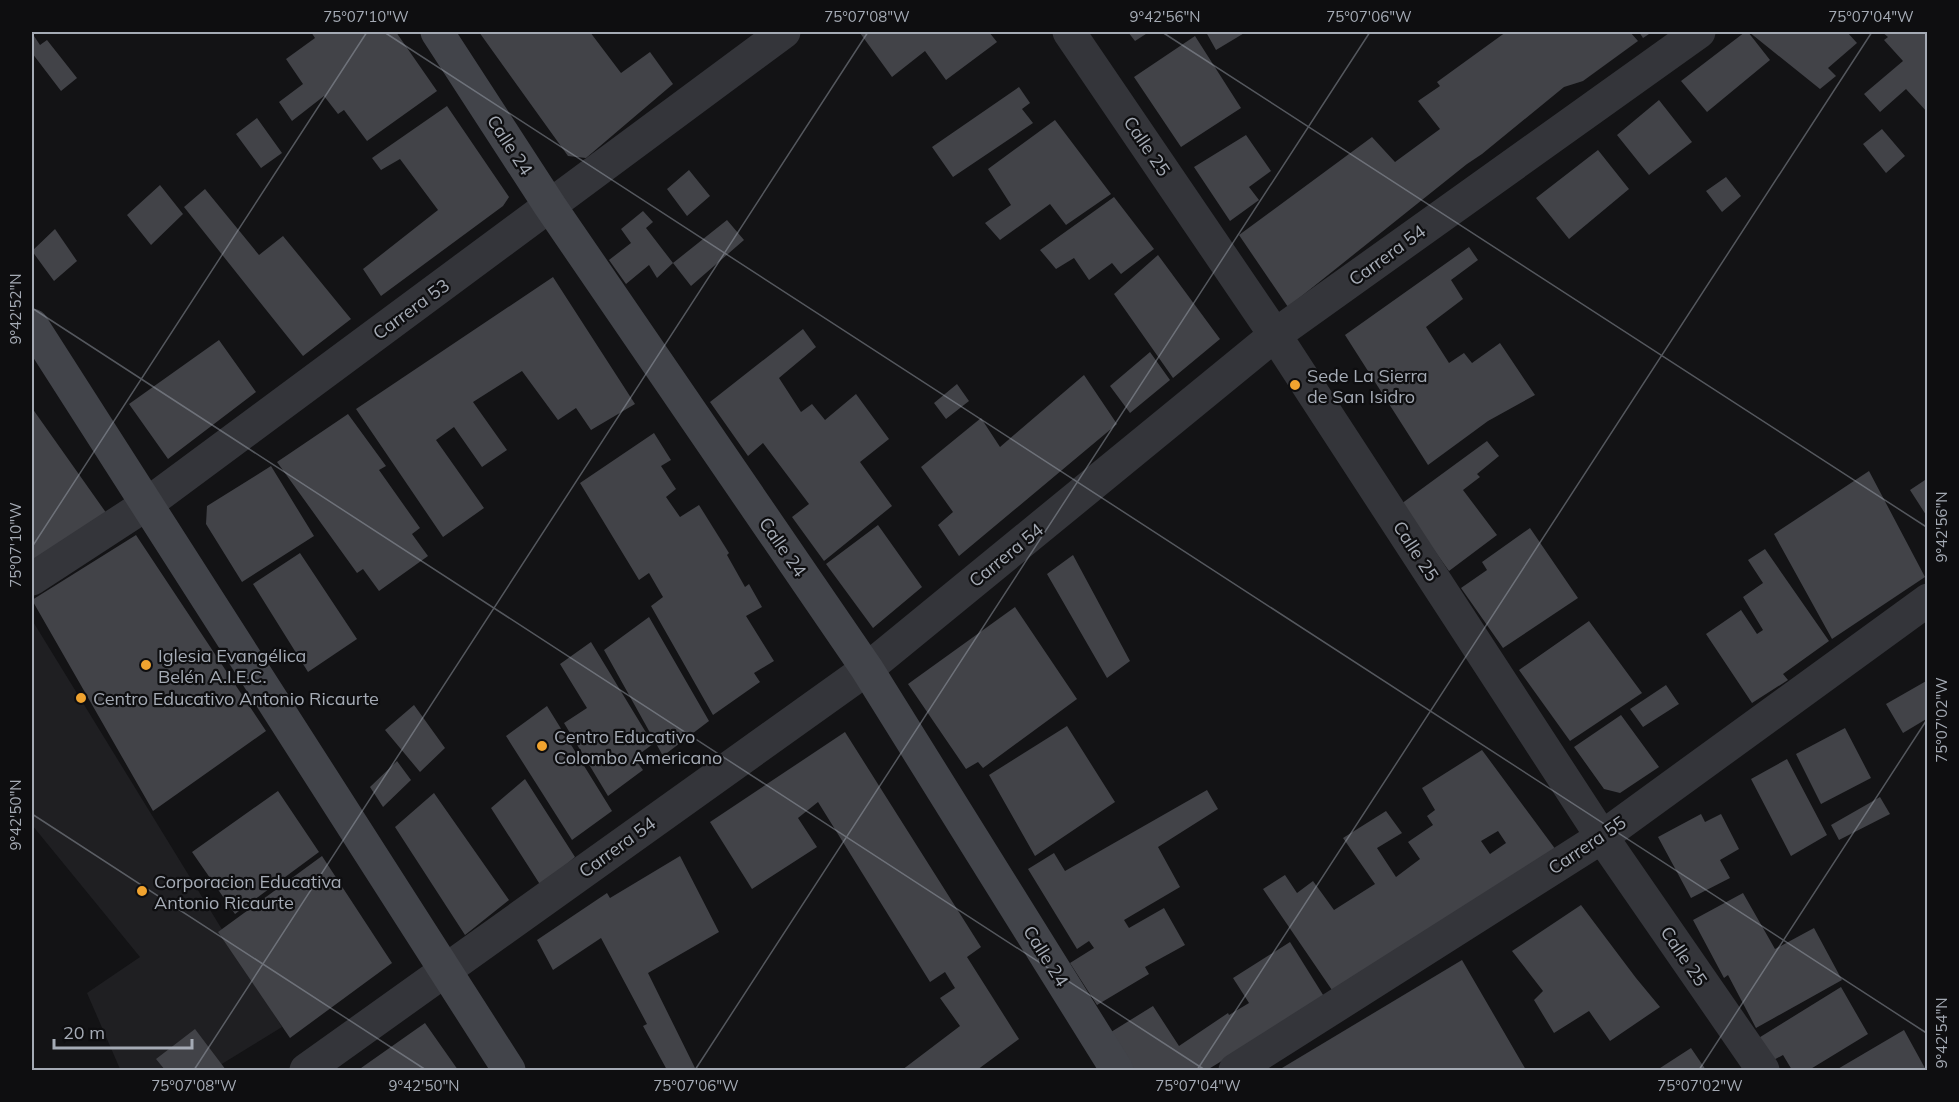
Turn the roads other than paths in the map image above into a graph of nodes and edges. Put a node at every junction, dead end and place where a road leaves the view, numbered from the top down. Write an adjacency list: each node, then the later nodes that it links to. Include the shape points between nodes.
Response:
1 (437, 32): 5 (main road, Calle 24)
2 (784, 32): 5 (street, Carrera 53)
3 (1069, 32): 7 (street, Calle 25)
4 (1699, 32): 7 (street, Carrera 54)
5 (550, 206): 8 (street, Carrera 53); 11 (main road, Calle 24)
6 (32, 325): 8 (main road)
7 (1275, 335): 11 (street, Carrera 54); 12 (street, Calle 25)
8 (147, 504): 9 (street, Carrera 53); 13 (main road)
9 (32, 579)
10 (1928, 600): 12 (street, Carrera 55)
11 (867, 669): 13 (street, Carrera 54); 16 (main road, Calle 24)
12 (1602, 837): 17 (street, Carrera 55); 18 (street, Calle 25)
13 (445, 971): 14 (street, Carrera 54); 15 (main road)
14 (306, 1071)
15 (509, 1071)
16 (1117, 1071)
17 (1235, 1071)
18 (1763, 1071)

